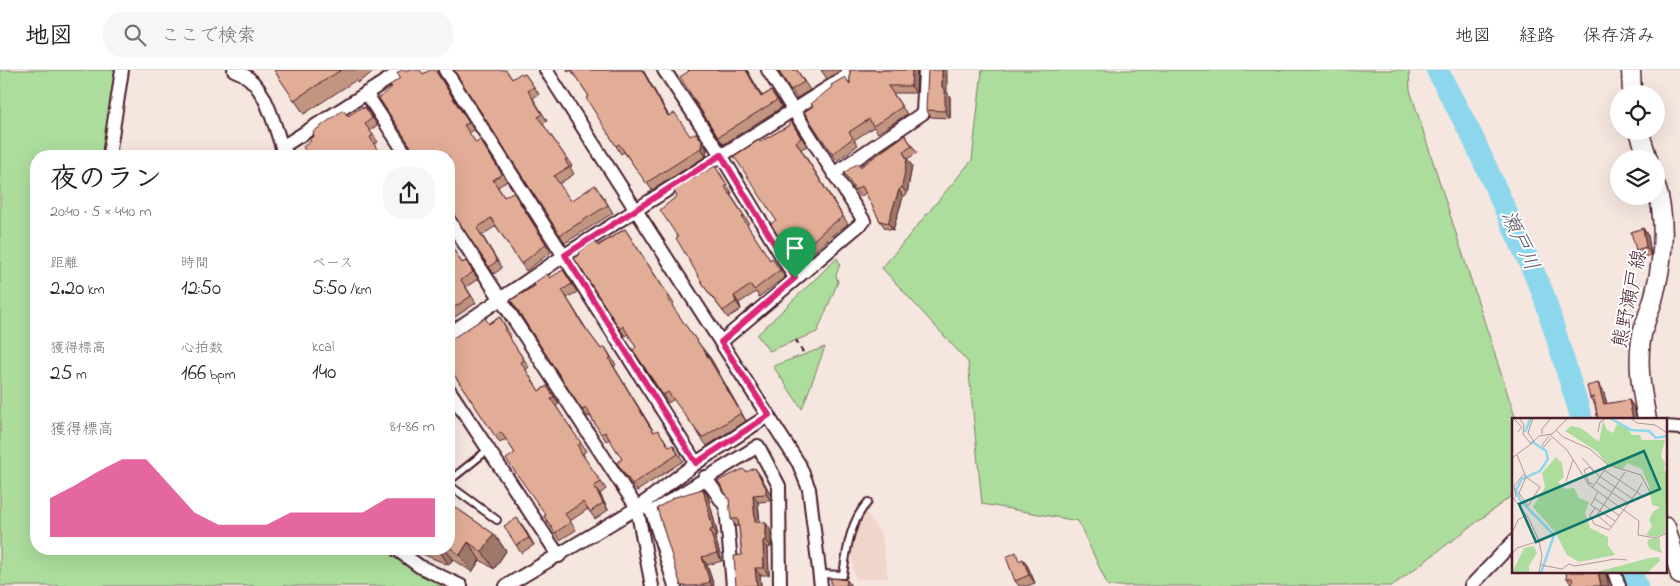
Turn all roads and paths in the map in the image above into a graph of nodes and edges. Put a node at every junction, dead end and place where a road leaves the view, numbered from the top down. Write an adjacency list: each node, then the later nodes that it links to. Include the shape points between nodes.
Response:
1 (122, 70): 14 (street)
2 (234, 70): 15 (street, via 241,72 261,90)
3 (403, 70): 12 (street)
4 (445, 70): 23 (street)
5 (546, 70): 21 (street)
6 (664, 70): 18 (street)
7 (768, 70): 13 (street)
8 (848, 70): 13 (street, via 848,75)
9 (924, 70): 19 (street, via 923,113)
10 (1631, 70): 11 (main road)
11 (1632, 85)
12 (366, 93): 16 (street); 17 (street)
13 (793, 110): 18 (street); 19 (street)
14 (110, 150)
15 (280, 150)
16 (285, 150)
17 (403, 150)
18 (721, 155): 21 (street); 24 (street)
19 (835, 173): 24 (street, via 864,221)
20 (1659, 205): 32 (main road, 熊野瀬戸線, via 1664,246 1654,297 1641,338 1638,367)
21 (638, 210): 23 (street); 28 (street)
22 (455, 229): 25 (street)
23 (565, 255): 25 (street); 34 (street)
24 (795, 278): 28 (street)
25 (501, 300): 26 (street); 39 (street)
26 (455, 330)
27 (796, 340): 29 (path)
28 (721, 342): 31 (street)
29 (804, 354)
30 (455, 399): 33 (street)
31 (769, 415): 34 (street); 47 (street, via 799,464 809,489)
32 (1647, 418)
33 (489, 449): 35 (lane); 44 (street)
34 (696, 463): 39 (street)
35 (455, 478)
36 (705, 478): 39 (street); 52 (street, via 726,507); 53 (street, via 758,446 779,486)
37 (455, 488): 40 (lane)
38 (868, 502): 47 (lane, via 857,513 843,575)
39 (643, 508): 44 (street); 50 (street); 51 (street)
40 (497, 520)
41 (1668, 534): 46 (main road)
42 (1512, 543): 54 (street)
43 (404, 555): 48 (street, via 419,566)
44 (559, 556): 49 (street)
45 (1615, 574): 55 (street)
46 (1680, 575)
47 (821, 580)
48 (461, 586)
49 (506, 586)
50 (652, 586)
51 (674, 586)
52 (733, 586)
53 (780, 586)
54 (1471, 586)
55 (1619, 586)

